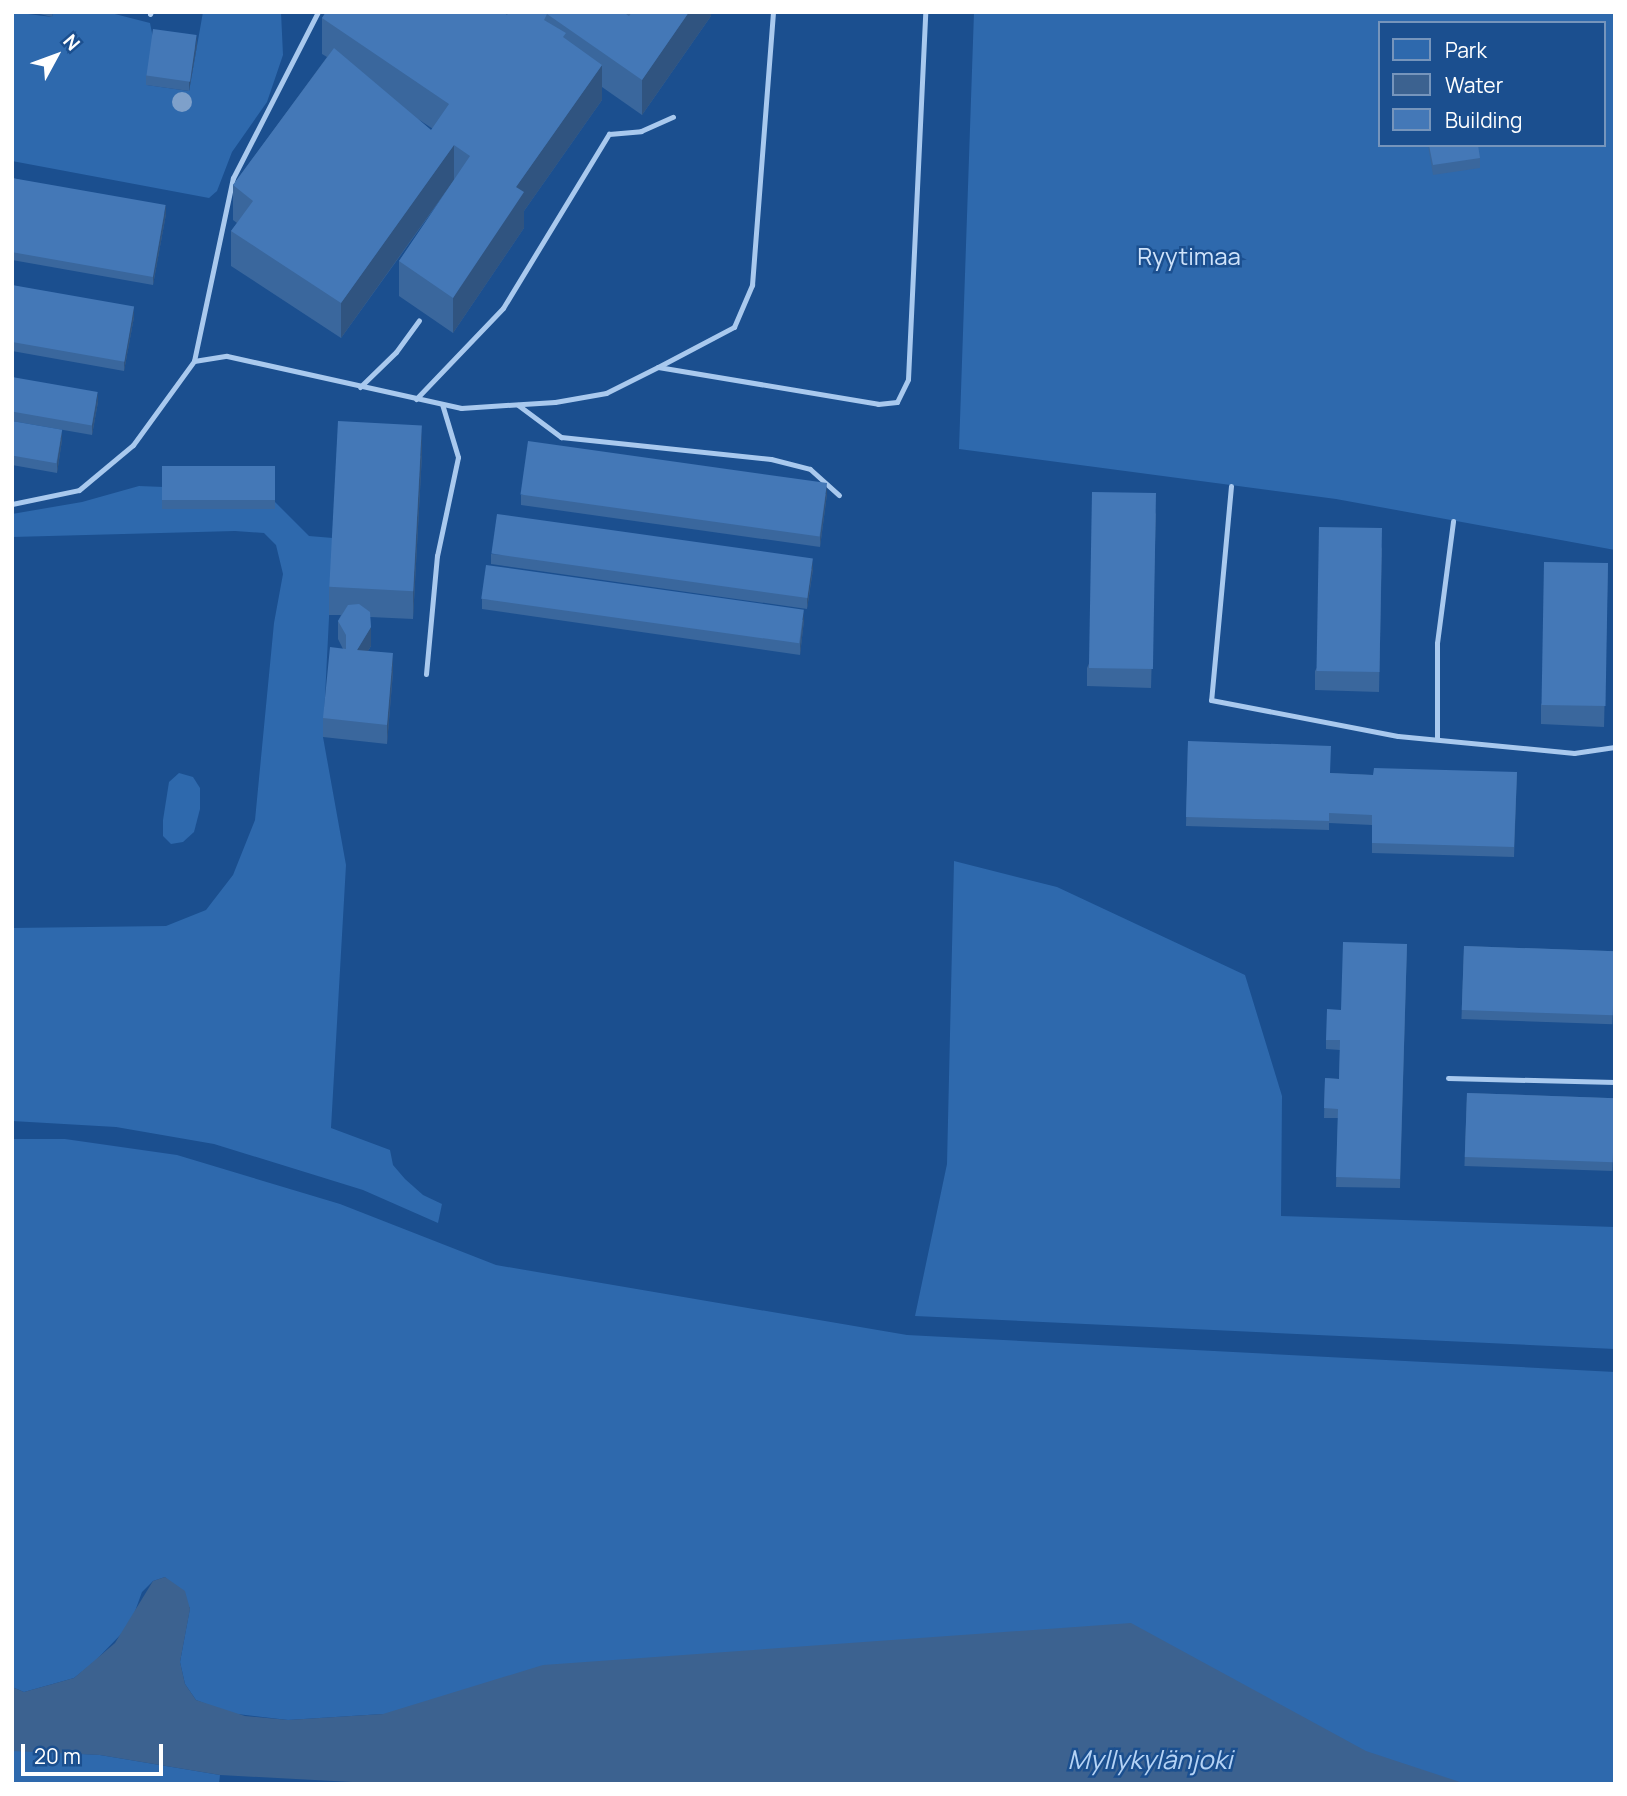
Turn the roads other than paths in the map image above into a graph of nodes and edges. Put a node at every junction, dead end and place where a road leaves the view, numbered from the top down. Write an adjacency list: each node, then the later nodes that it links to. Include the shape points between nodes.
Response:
1 (318, 12): 6 (lane, via 233,178)
2 (773, 12): 7 (lane, via 752,285 734,327)
3 (925, 12): 7 (lane, via 908,379 897,402 878,404)
4 (673, 117): 9 (lane, via 641,131 609,134 503,308)
5 (419, 320): 8 (lane, via 396,352)
6 (194, 361): 8 (lane, via 227,356); 14 (lane, via 134,445 79,490)
7 (657, 367): 11 (lane, via 606,393)
8 (360, 387): 9 (lane)
9 (416, 399): 10 (lane)
10 (442, 404): 11 (lane, via 461,408); 16 (lane, via 458,457 437,556)
11 (518, 405): 13 (lane, via 561,437 771,459 810,469)
12 (1231, 486): 17 (lane, via 1211,700)
13 (839, 495)
14 (12, 504)
15 (1453, 521): 17 (lane, via 1437,643)
16 (426, 674)
17 (1437, 739): 18 (lane, via 1574,753)
18 (1615, 747)
19 (1448, 1078): 20 (lane)
20 (1615, 1082)

